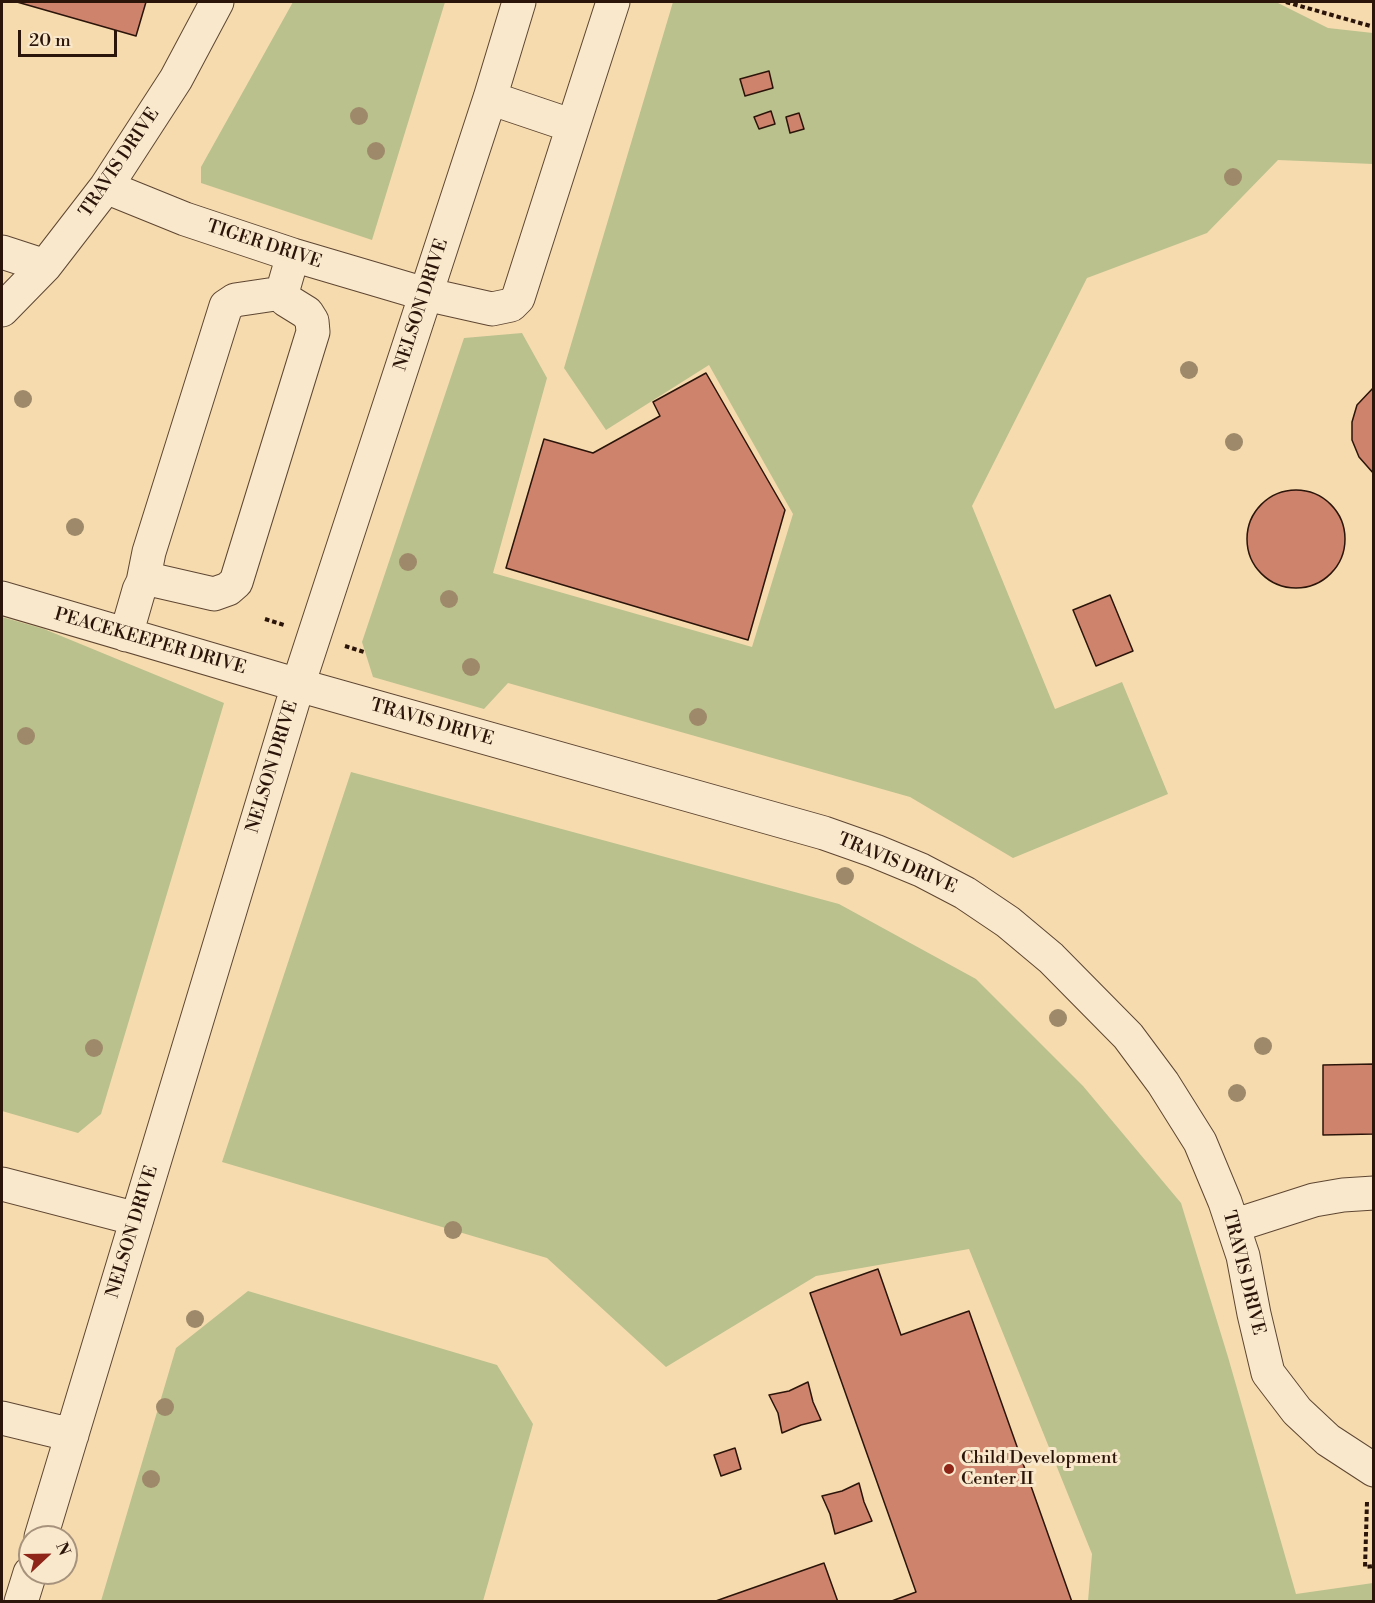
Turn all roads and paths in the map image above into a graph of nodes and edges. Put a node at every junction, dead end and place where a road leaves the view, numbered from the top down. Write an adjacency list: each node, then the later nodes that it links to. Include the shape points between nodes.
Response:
1 (217, 2): 8 (street, TRAVIS DRIVE, via 176,79)
2 (519, 2): 6 (street, NELSON DRIVE)
3 (613, 2): 7 (street, TIGER DRIVE)
4 (1286, 2): 5 (path)
5 (1374, 27)
6 (490, 98): 7 (street); 13 (street, NELSON DRIVE)
7 (573, 126): 13 (street, TIGER DRIVE, via 518,298 511,305 492,309)
8 (106, 187): 10 (street, TIGER DRIVE); 11 (street, TRAVIS DRIVE)
9 (2, 252): 11 (street)
10 (292, 255): 12 (street); 13 (street, TIGER DRIVE)
11 (45, 266): 14 (street, TRAVIS DRIVE)
12 (282, 293): 15 (street, via 235,300 226,306); 15 (street, via 307,313 313,332 236,582 214,594 153,580)
13 (425, 294): 18 (street, NELSON DRIVE)
14 (2, 310)
15 (143, 582): 17 (street)
16 (2, 598): 17 (street, PEACEKEEPER DRIVE)
17 (126, 635): 18 (street, PEACEKEEPER DRIVE)
18 (298, 686): 21 (street, NELSON DRIVE); 22 (street, TRAVIS DRIVE, via 824,833 875,850 965,893 1051,958 1128,1036 1200,1142)
19 (2, 1184): 21 (street)
20 (1374, 1193): 22 (street, via 1314,1200)
21 (137, 1219): 24 (street, NELSON DRIVE)
22 (1233, 1226): 25 (street, TRAVIS DRIVE, via 1268,1373 1297,1411 1328,1440)
23 (2, 1418): 24 (street)
24 (72, 1434): 26 (street, NELSON DRIVE)
25 (1371, 1468): 27 (path, via 1365,1567)
26 (45, 1525)
27 (1374, 1566)
28 (26, 1585): 29 (street)
29 (21, 1602)

